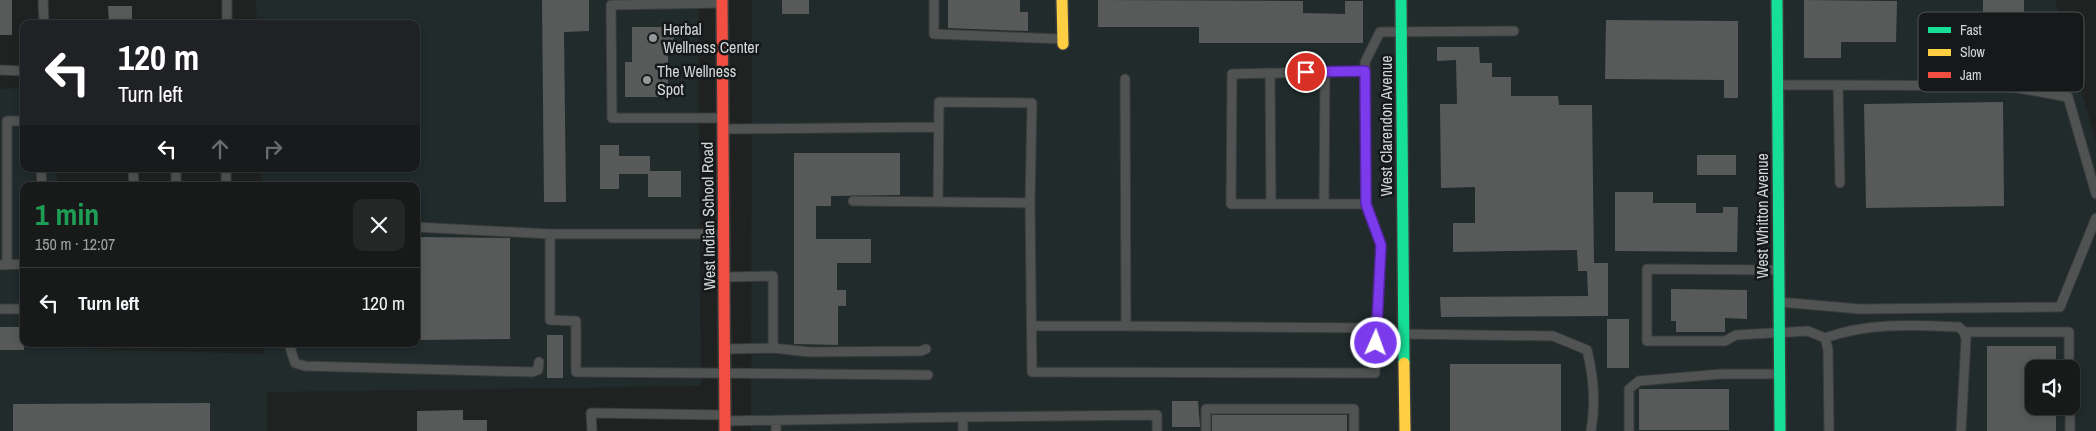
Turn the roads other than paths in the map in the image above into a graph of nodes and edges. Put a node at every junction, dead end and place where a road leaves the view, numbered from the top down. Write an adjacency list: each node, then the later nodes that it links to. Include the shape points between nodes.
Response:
1 (43, 0): 8 (lane)
2 (228, 0): 9 (lane)
3 (934, 0): 12 (lane, via 934,34)
4 (1062, 0): 12 (street)
5 (1402, 0): 11 (street, West Clarendon Avenue)
6 (1777, 0): 19 (street, West Whitton Avenue)
7 (722, 2): 24 (street, West Indian School Road); 24 (lane, via 611,5 611,18 612,118)
8 (44, 20)
9 (227, 20)
10 (1514, 31): 11 (lane)
11 (1402, 32): 15 (lane, via 1380,32 1365,62); 50 (street, West Clarendon Avenue)
12 (1063, 42)
13 (0, 70): 14 (lane)
14 (20, 71)
15 (1365, 71): 16 (lane); 33 (lane)
16 (1325, 72): 17 (lane); 32 (lane)
17 (1270, 73): 31 (lane); 31 (lane, via 1232,74 1231,204)
18 (1125, 79): 46 (lane)
19 (1777, 85): 20 (lane); 40 (street, West Whitton Avenue)
20 (1838, 85): 21 (lane); 26 (lane)
21 (1918, 85)
22 (2040, 92): 27 (lane, via 2068,97)
23 (20, 121): 38 (lane, via 8,122)
24 (723, 124): 25 (lane); 37 (street, West Indian School Road)
25 (939, 127): 29 (lane); 30 (lane, via 939,102 1032,103)
26 (1840, 183)
27 (2096, 194)
28 (853, 202): 29 (lane)
29 (938, 202): 30 (lane)
30 (1030, 203): 45 (lane)
31 (1271, 204): 32 (lane)
32 (1324, 204): 33 (lane)
33 (1366, 204): 47 (lane, via 1381,245)
34 (2096, 218): 42 (lane, via 2060,307 1860,309)
35 (420, 227): 36 (lane)
36 (550, 234): 37 (lane); 58 (lane, via 550,320 576,321 576,372)
37 (724, 234): 41 (street, West Indian School Road)
38 (4, 264): 39 (lane)
39 (20, 264)
40 (1778, 270): 42 (street, West Whitton Avenue); 49 (lane, via 1647,269 1647,341 1725,341 1736,336)
41 (725, 277): 53 (lane, via 773,276); 54 (street, West Indian School Road)
42 (1779, 302): 49 (street, West Whitton Avenue)
43 (0, 309): 44 (lane)
44 (20, 309)
45 (1032, 326): 46 (lane); 47 (lane, via 1032,372 1376,374)
46 (1126, 326): 47 (lane)
47 (1376, 328)
48 (1964, 332): 51 (lane, via 1959,327 1896,325 1843,332); 56 (lane, via 2069,332); 76 (lane)
49 (1779, 333): 51 (lane, via 1808,331); 59 (street, West Whitton Avenue)
50 (1404, 334): 71 (street, West Clarendon Avenue); 72 (lane, via 1554,336 1587,350 1594,378)
51 (1825, 338): 75 (lane, via 1828,349)
52 (290, 347): 57 (lane, via 295,363 305,366 532,372 538,370)
53 (773, 348): 54 (lane); 55 (lane, via 810,352)
54 (725, 349): 58 (street, West Indian School Road)
55 (926, 349)
56 (2069, 360)
57 (539, 362)
58 (725, 374): 60 (lane); 64 (street, West Indian School Road)
59 (1779, 374): 73 (lane, via 1721,374 1638,381 1629,389); 74 (street, West Whitton Avenue)
60 (928, 375)
61 (2070, 415): 77 (lane)
62 (963, 417): 63 (lane); 67 (lane); 68 (lane, via 1157,415)
63 (776, 420): 64 (lane); 66 (lane)
64 (725, 422): 65 (lane, via 591,413)
65 (592, 431)
66 (776, 431)
67 (963, 431)
68 (1157, 431)
69 (1206, 431): 70 (lane, via 1206,409 1354,409)
70 (1354, 431)
71 (1405, 431)
72 (1591, 431)
73 (1629, 431)
74 (1780, 431)
75 (1829, 431)
76 (1961, 431)
77 (2070, 431)

